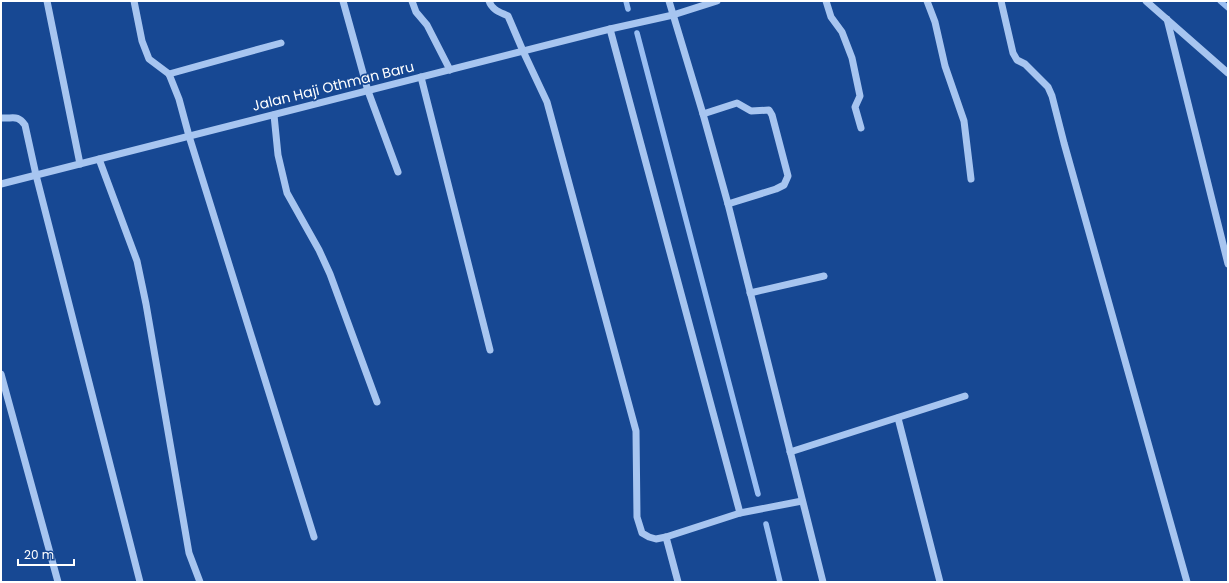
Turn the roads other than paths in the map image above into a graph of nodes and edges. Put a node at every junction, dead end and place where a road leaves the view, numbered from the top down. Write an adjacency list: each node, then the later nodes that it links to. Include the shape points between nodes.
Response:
1 (47, 1): 28 (street)
2 (134, 1): 19 (street, via 142,41 149,59)
3 (343, 1): 21 (street)
4 (412, 1): 17 (street)
5 (489, 1): 16 (street, via 494,9 508,16)
6 (669, 1): 12 (street)
7 (717, 1): 12 (street, Jalan Haji Othman Baru)
8 (826, 1): 25 (street, via 852,58 860,96 855,107)
9 (927, 1): 31 (street, via 964,121)
10 (1001, 1): 53 (street, via 1013,53 1017,60 1025,64 1048,87 1052,96)
11 (1146, 1): 13 (street)
12 (673, 15): 14 (street, Jalan Haji Othman Baru); 22 (street)
13 (1167, 19): 18 (street); 34 (street)
14 (610, 29): 16 (street, Jalan Haji Othman Baru); 44 (street)
15 (281, 43): 19 (street)
16 (523, 52): 17 (street, Jalan Haji Othman Baru); 46 (street, via 547,102 636,431 637,517 642,533 656,539)
17 (450, 70): 20 (street, Jalan Haji Othman Baru)
18 (1228, 73)
19 (169, 74): 26 (street)
20 (421, 77): 21 (street, Jalan Haji Othman Baru); 37 (street)
21 (368, 91): 23 (street, Jalan Haji Othman Baru); 29 (street)
22 (703, 114): 33 (street); 33 (street, via 736,103 751,111 769,110 772,115 788,176 784,185)
23 (274, 115): 26 (street, Jalan Haji Othman Baru); 40 (street, via 278,156 287,193 320,250)
24 (1, 118): 30 (street, via 14,117 25,125)
25 (862, 128)
26 (189, 136): 27 (street, Jalan Haji Othman Baru); 45 (street)
27 (99, 159): 28 (street, Jalan Haji Othman Baru); 49 (street, via 137,261 189,553)
28 (80, 164): 30 (street, Jalan Haji Othman Baru)
29 (398, 172)
30 (36, 175): 32 (street, Jalan Haji Othman Baru); 48 (street)
31 (970, 179)
32 (1, 184)
33 (728, 204): 36 (street)
34 (1228, 264)
35 (824, 276): 36 (street)
36 (750, 293): 42 (street)
37 (490, 350)
38 (1, 374): 47 (street)
39 (965, 396): 41 (street)
40 (377, 402)
41 (898, 418): 42 (street); 52 (street)
42 (790, 452): 43 (street)
43 (802, 501): 44 (street); 51 (street)
44 (740, 513): 46 (street)
45 (314, 537)
46 (666, 537): 50 (street)
47 (58, 582)
48 (140, 582)
49 (200, 582)
50 (678, 582)
51 (823, 582)
52 (940, 582)
53 (1187, 582)

